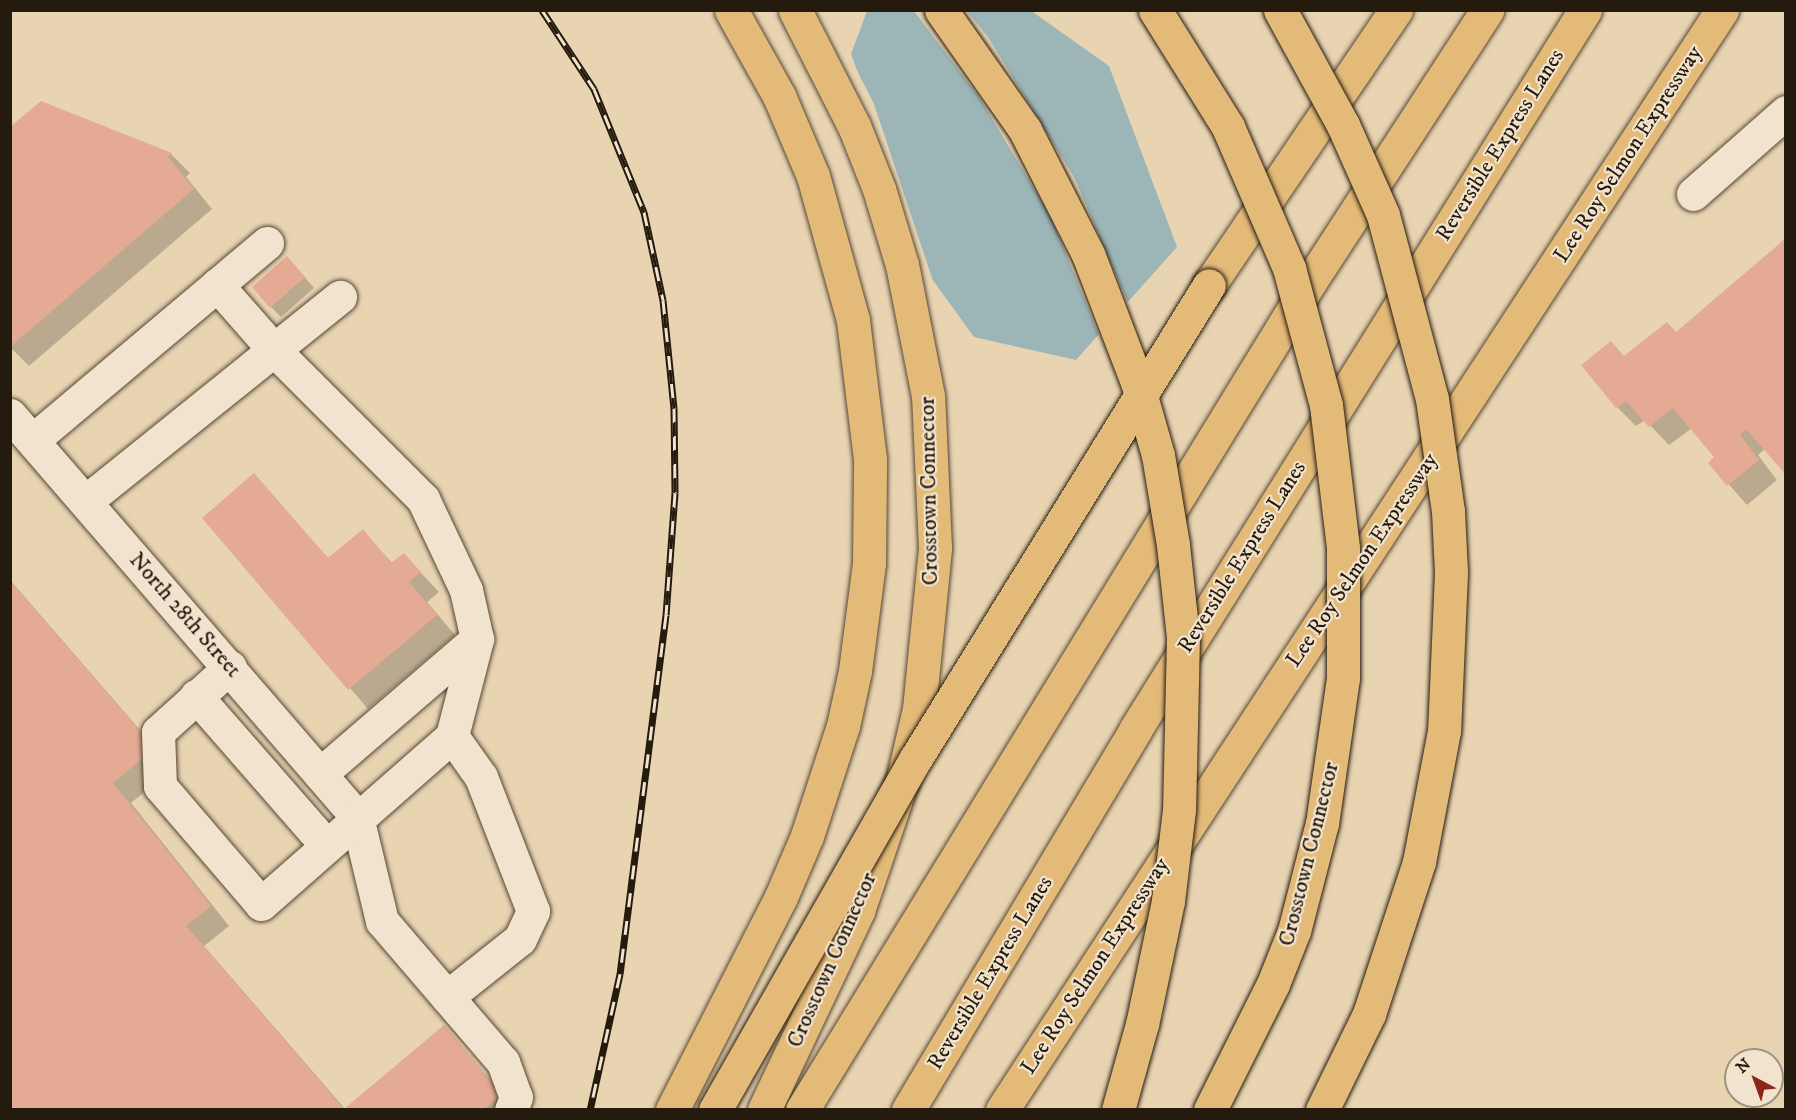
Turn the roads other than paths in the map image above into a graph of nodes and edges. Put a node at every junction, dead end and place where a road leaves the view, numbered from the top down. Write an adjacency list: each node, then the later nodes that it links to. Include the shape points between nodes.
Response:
1 (731, 10): 30 (highway, via 779,96 813,176 853,320 870,459 869,562 855,671 843,726 807,836 781,897)
2 (795, 10): 32 (highway, Crosstown Connector, via 854,126 879,189 902,265 928,396 935,548 919,709 902,782 858,911)
3 (941, 10): 36 (highway, bridge, via 1025,130 1088,254 1137,382 1158,455 1173,545 1183,636 1179,810 1168,901 1142,1024)
4 (1155, 10): 37 (highway, Crosstown Connector, bridge, via 1228,127 1289,268 1326,405 1343,548 1343,678 1322,823 1294,931 1247,1041)
5 (1280, 10): 38 (highway, bridge, via 1343,125 1383,215 1432,399 1448,511 1450,573 1444,731 1419,862 1369,1014)
6 (1396, 10): 31 (highway, bridge, via 1209,285 916,758)
7 (1487, 10): 33 (highway, via 1310,282)
8 (1585, 10): 34 (highway, Reversible Express Lanes, bridge, via 1135,730)
9 (1698, 10): 12 (highway)
10 (1722, 10): 12 (highway, Lee Roy Selmon Expressway)
11 (1785, 112): 13 (street)
12 (1632, 147): 35 (highway, Lee Roy Selmon Expressway, bridge)
13 (1693, 194)
14 (267, 243): 15 (street)
15 (217, 285): 17 (street); 19 (street)
16 (340, 297): 17 (street)
17 (274, 350): 20 (street); 21 (street, via 423,499 466,590)
18 (10, 416): 19 (street, North 28th Street)
19 (33, 440): 20 (street, North 28th Street)
20 (86, 501): 22 (street, North 28th Street)
21 (477, 639): 24 (street); 25 (street)
22 (230, 667): 23 (street); 25 (street, North 28th Street)
23 (196, 696): 27 (street); 27 (street, via 158,732 160,786 261,904)
24 (452, 736): 26 (street); 28 (street, via 481,777 533,911 519,939)
25 (320, 774): 26 (street, North 28th Street)
26 (357, 817): 27 (street); 28 (street, via 382,921)
27 (326, 845)
28 (447, 997): 29 (street, via 503,1062 516,1097)
29 (511, 1110)
30 (672, 1110)
31 (715, 1110)
32 (764, 1110)
33 (802, 1110)
34 (908, 1110)
35 (1002, 1110)
36 (1118, 1110)
37 (1210, 1110)
38 (1322, 1110)

